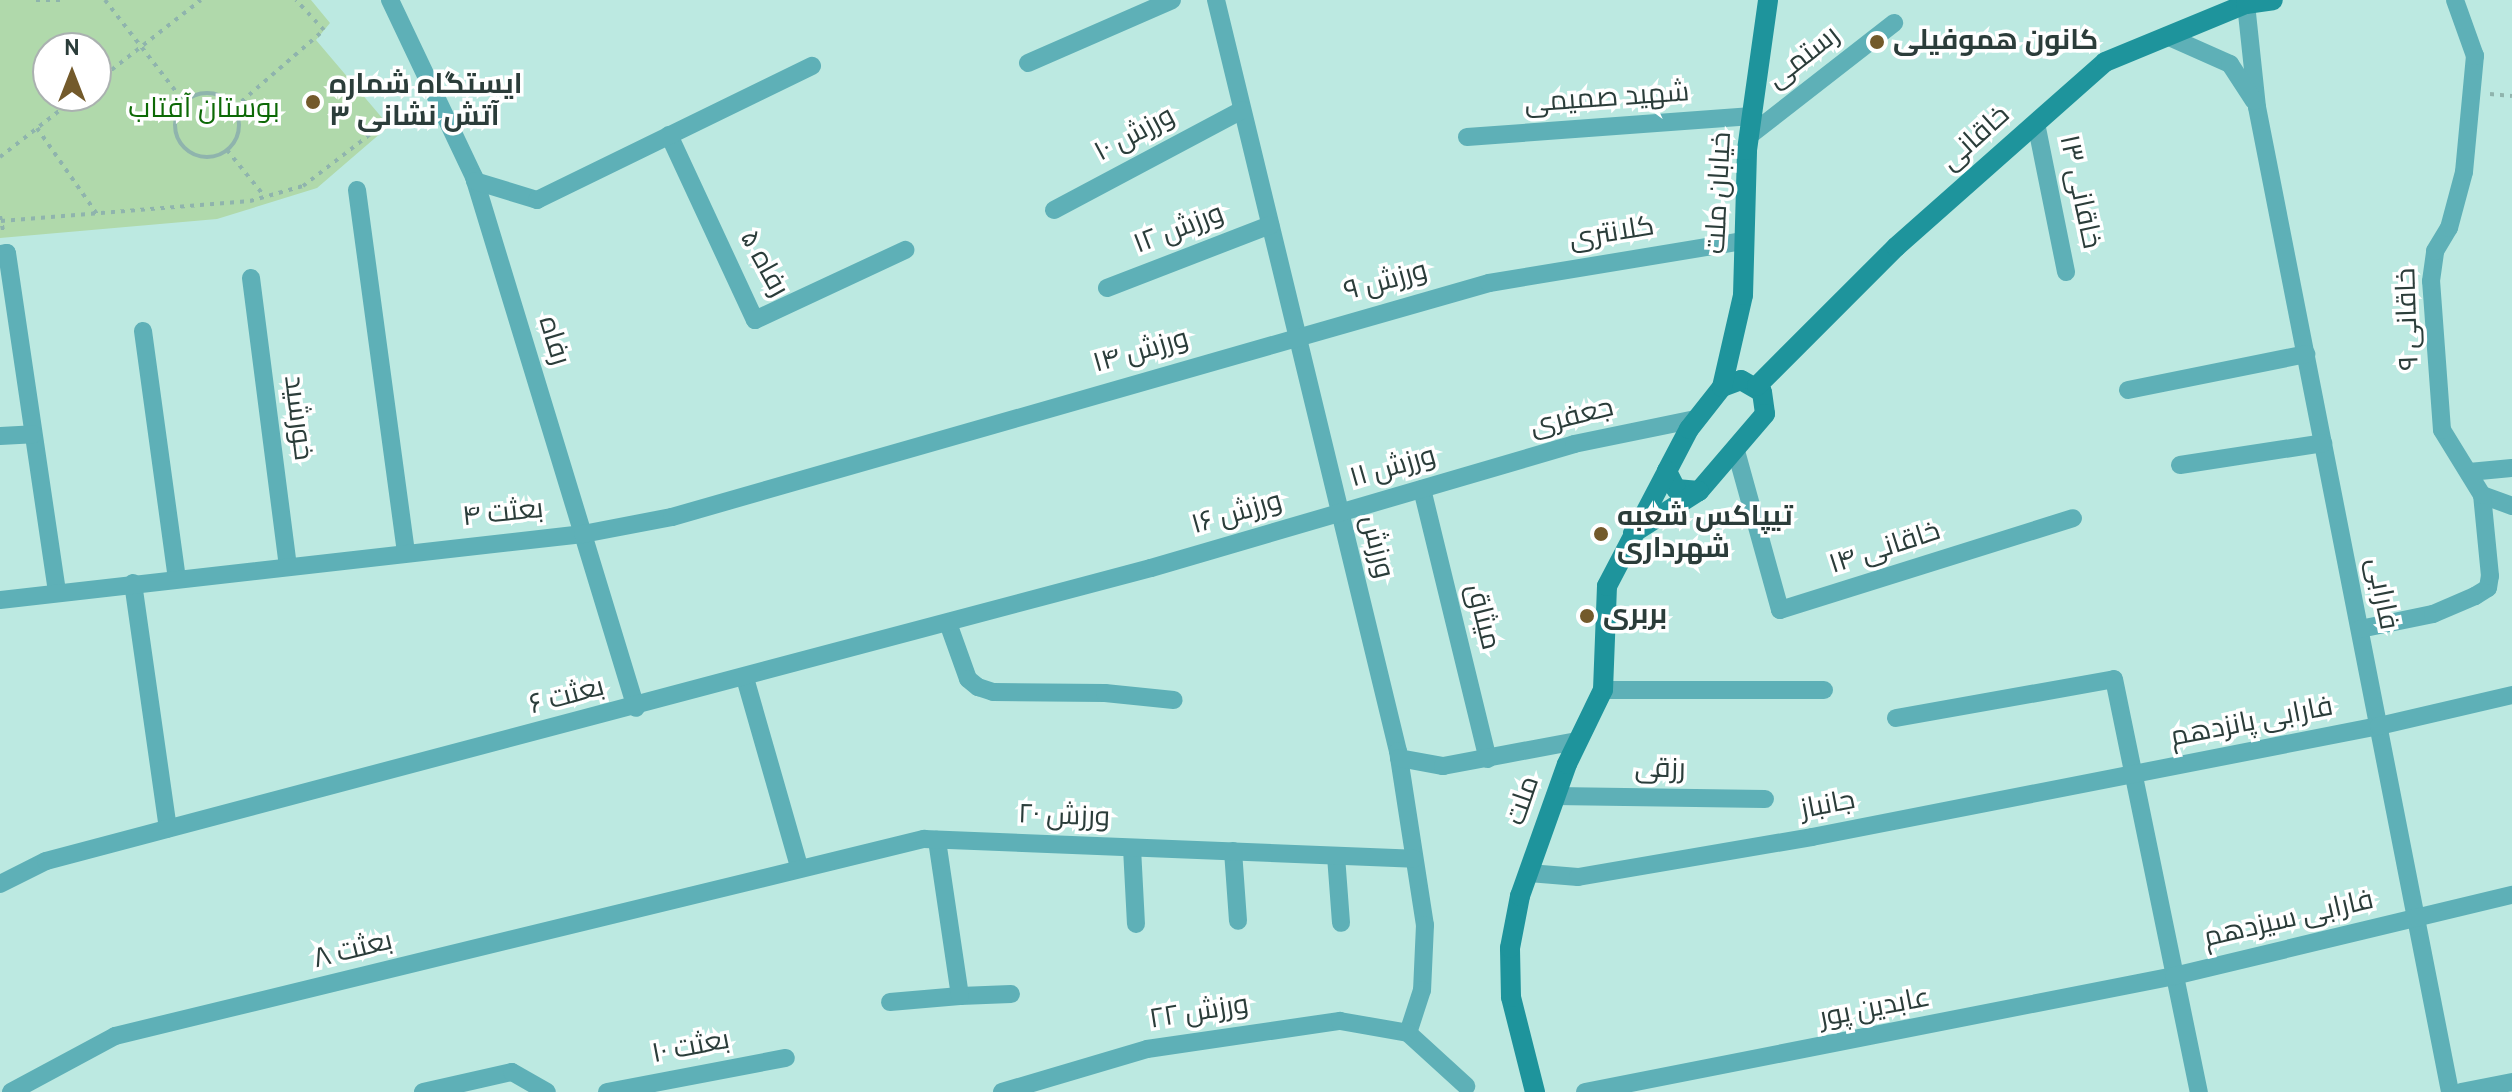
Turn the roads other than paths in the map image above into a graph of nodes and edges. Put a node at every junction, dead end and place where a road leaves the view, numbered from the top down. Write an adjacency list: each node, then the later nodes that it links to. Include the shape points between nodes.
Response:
1 (411, 0): 7 (street)
2 (1172, 0): 12 (street)
3 (1216, 0): 15 (street, ورزش)
4 (1768, 0): 17 (main road, خیابان ملت)
5 (2273, 0): 8 (main road, خاقانی)
6 (2455, 0): 46 (street, خاقانی ٩, via 2475,56 2464,172 2449,228 2435,251 2431,281 2442,430)
7 (391, 4): 20 (street, رفاه)
8 (2246, 4): 9 (main road, خاقانی); 14 (street, فارابی)
9 (2217, 8): 11 (main road, خاقانی)
10 (1894, 23): 17 (street, رستمی)
11 (2167, 36): 14 (street, فارابی, via 2230,64); 16 (main road, خاقانی, via 2105,62)
12 (1028, 63)
13 (812, 66): 18 (street)
14 (2257, 107): 33 (street, فارابی)
15 (1242, 110): 22 (street, ورزش ۱۰); 23 (street, ورزش)
16 (2036, 123): 27 (street, خاقانی ۱۳); 34 (main road, خاقانی, via 1896,247)
17 (1751, 126): 19 (street, شهید صمیمی); 24 (main road, خیابان ملت)
18 (669, 135): 20 (street, via 537,200); 25 (street, رفاه ۵, via 755,320)
19 (1467, 137)
20 (475, 181): 54 (street, رفاه)
21 (357, 190): 56 (street)
22 (1054, 210)
23 (1270, 225): 30 (street, ورزش ۱۲); 32 (street, ورزش)
24 (1744, 241): 29 (street, کلانتری); 35 (main road, خیابان ملت, via 1743,295)
25 (905, 250)
26 (3, 254): 39 (street)
27 (2066, 272)
28 (251, 278): 57 (street, خورشید)
29 (1489, 283): 32 (street, ورزش ۹)
30 (1107, 288)
31 (143, 331): 59 (street)
32 (1297, 335): 38 (street, ورزش ۱۴); 52 (street, ورزش)
33 (2306, 354): 36 (street); 41 (street, فارابی)
34 (1757, 386): 35 (main road, via 1741,380); 42 (main road, via 1765,414)
35 (1722, 387): 37 (main road, ملت)
36 (2128, 390)
37 (1696, 419): 45 (main road, ملت); 47 (street, جعفری, via 1574,444)
38 (999, 422): 54 (street, بعثت ۴, via 672,517)
39 (33, 434): 40 (street); 61 (street)
40 (0, 436)
41 (2323, 443): 43 (street); 64 (street, فارابی)
42 (1736, 451): 49 (main road); 53 (street, خاقانی ۱۴, via 1780,610)
43 (2180, 465)
44 (2512, 468): 46 (street)
45 (1667, 471): 49 (main road, via 1676,489); 55 (main road, ملت)
46 (2469, 472): 50 (street, خاقانی ٩)
47 (1462, 477): 48 (street, ورزش ۱۱)
48 (1422, 489): 52 (street, ورزش ۱۱); 75 (street, میثاق)
49 (1699, 491): 55 (main road)
50 (2482, 495): 51 (street); 64 (street, خاقانی ٩, via 2488,588 2433,614)
51 (2512, 506)
52 (1339, 513): 58 (street, ورزش ۱۶); 74 (street, ورزش)
53 (2073, 518)
54 (583, 534): 56 (street, بعثت ۴); 70 (street, رفاه)
55 (1630, 536): 66 (main road, ملت, via 1607,586)
56 (406, 553): 57 (street, بعثت ۴)
57 (288, 566): 59 (street, بعثت ۴)
58 (1151, 568): 63 (street, بعثت ۶)
59 (177, 578): 60 (street, بعثت ۴)
60 (133, 583): 61 (street, بعثت ۴); 79 (street)
61 (57, 591): 62 (street, بعثت ۴)
62 (0, 600)
63 (948, 623): 65 (street, بعثت ۶); 69 (street, via 968,679 978,687)
64 (2360, 629): 72 (street, فارابی)
65 (745, 678): 70 (street, بعثت ۶); 85 (street)
66 (1603, 690): 67 (street); 73 (main road, ملت)
67 (1824, 690)
68 (2512, 695): 72 (street, فارابی پانزدهم)
69 (1174, 700)
70 (636, 708): 79 (street, بعثت ۶)
71 (1896, 718): 76 (street, via 2114,679)
72 (2379, 726): 76 (street, فارابی پانزدهم); 90 (street, فارابی)
73 (1577, 741): 75 (street); 77 (main road, ملت)
74 (1399, 758): 75 (street, via 1443,766); 84 (street, ورزش)
75 (1488, 759)
76 (2136, 774): 86 (street, جانباز, via 1578,877); 94 (street)
77 (1555, 796): 78 (street, رزقی); 86 (main road, ملت)
78 (1765, 799)
79 (168, 829): 87 (street, بعثت ۶, via 46,861)
80 (937, 840): 81 (street, ورزش ۲۰); 85 (street, ورزش ۲۰); 96 (street)
81 (1132, 848): 82 (street, ورزش ۲۰); 93 (street)
82 (1233, 851): 83 (street, ورزش ۲۰); 91 (street)
83 (1336, 856): 84 (street, ورزش ۲۰); 92 (street)
84 (1414, 859): 98 (street, ورزش, via 1425,925 1422,990)
85 (799, 866): 88 (street, ورزش ۲۰)
86 (1529, 873): 108 (main road, ملت, via 1510,948 1511,997)
87 (0, 884)
88 (717, 886): 103 (street, بعثت ٨, via 115,1036)
89 (2512, 895): 90 (street, فارابی سیزدهم)
90 (2417, 919): 94 (street, فارابی سیزدهم); 111 (street, فارابی)
91 (1238, 921)
92 (1341, 923)
93 (1136, 924)
94 (2174, 976): 109 (street, عابدین پور); 110 (street)
95 (1011, 994): 96 (street)
96 (960, 996): 97 (street)
97 (890, 1002)
98 (1408, 1033): 101 (street); 107 (street, ورزش ۲۲, via 1340,1021 1177,1044)
99 (786, 1058): 106 (street, بعثت ۱۰)
100 (2512, 1082): 112 (street)
101 (1466, 1086)
102 (444, 1090): 104 (street); 105 (street, via 512,1072)
103 (11, 1092)
104 (423, 1092)
105 (547, 1092)
106 (607, 1092)
107 (1002, 1092)
108 (1535, 1092)
109 (1585, 1092)
110 (2199, 1092)
111 (2450, 1092)
112 (2461, 1092)

